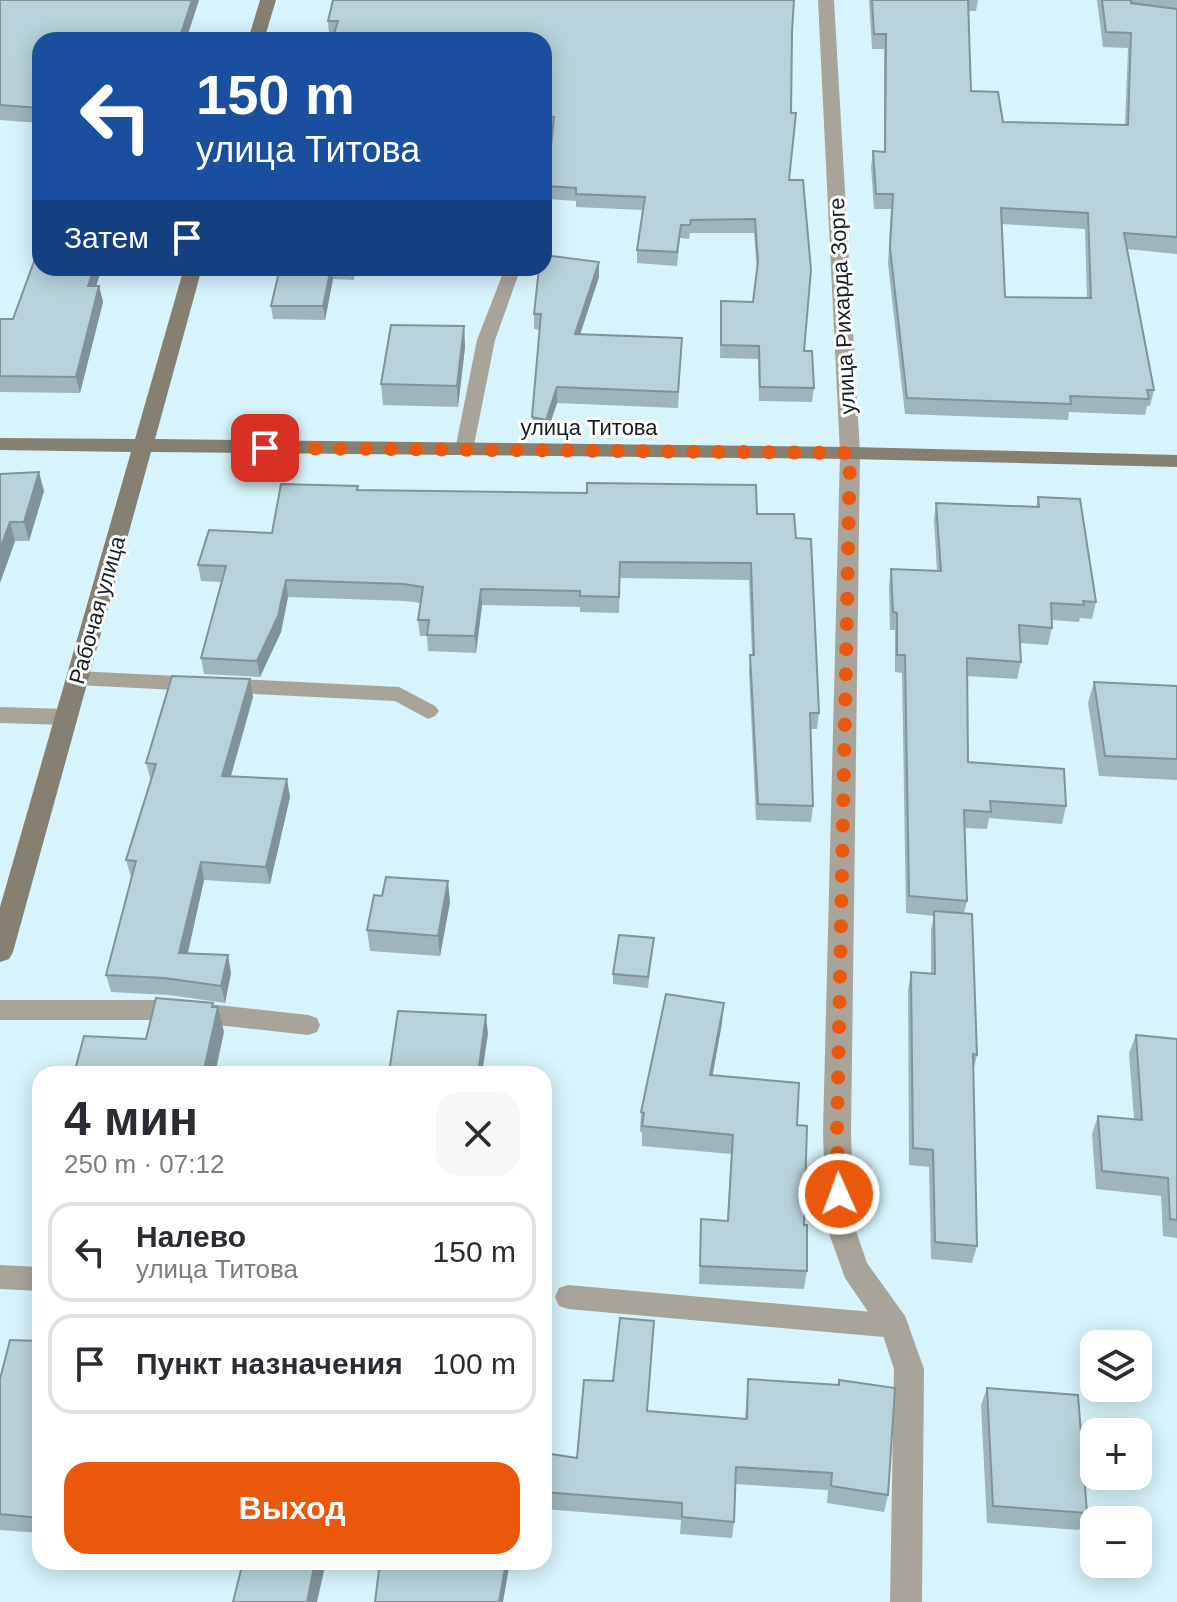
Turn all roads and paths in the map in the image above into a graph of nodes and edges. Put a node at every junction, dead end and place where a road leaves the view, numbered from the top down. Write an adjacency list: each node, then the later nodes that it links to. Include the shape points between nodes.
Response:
1 (268, 0): 3 (main road)
2 (826, 0): 9 (street, улица Рихарда Зорге)
3 (258, 32)
4 (191, 276): 7 (main road, Рабочая улица)
5 (510, 276): 8 (lane, via 486,340)
6 (0, 444): 7 (main road, улица Титова)
7 (141, 447): 8 (main road, улица Титова); 11 (main road, Рабочая улица)
8 (464, 450): 9 (main road, улица Титова)
9 (850, 453): 10 (main road, улица Титова); 21 (street, улица Рихарда Зорге, via 837,1132 840,1225 855,1269)
10 (1177, 461)
11 (77, 678): 12 (lane, via 399,694); 14 (main road, Рабочая улица)
12 (428, 711)
13 (0, 715): 14 (lane)
14 (66, 717): 15 (main road, Рабочая улица)
15 (0, 952)
16 (0, 1010): 17 (lane, via 172,1010)
17 (308, 1025)
18 (0, 1277): 19 (lane)
19 (32, 1279)
20 (568, 1297): 21 (lane)
21 (895, 1326): 22 (street, улица Рихарда Зорге, via 909,1369)
22 (906, 1602)

